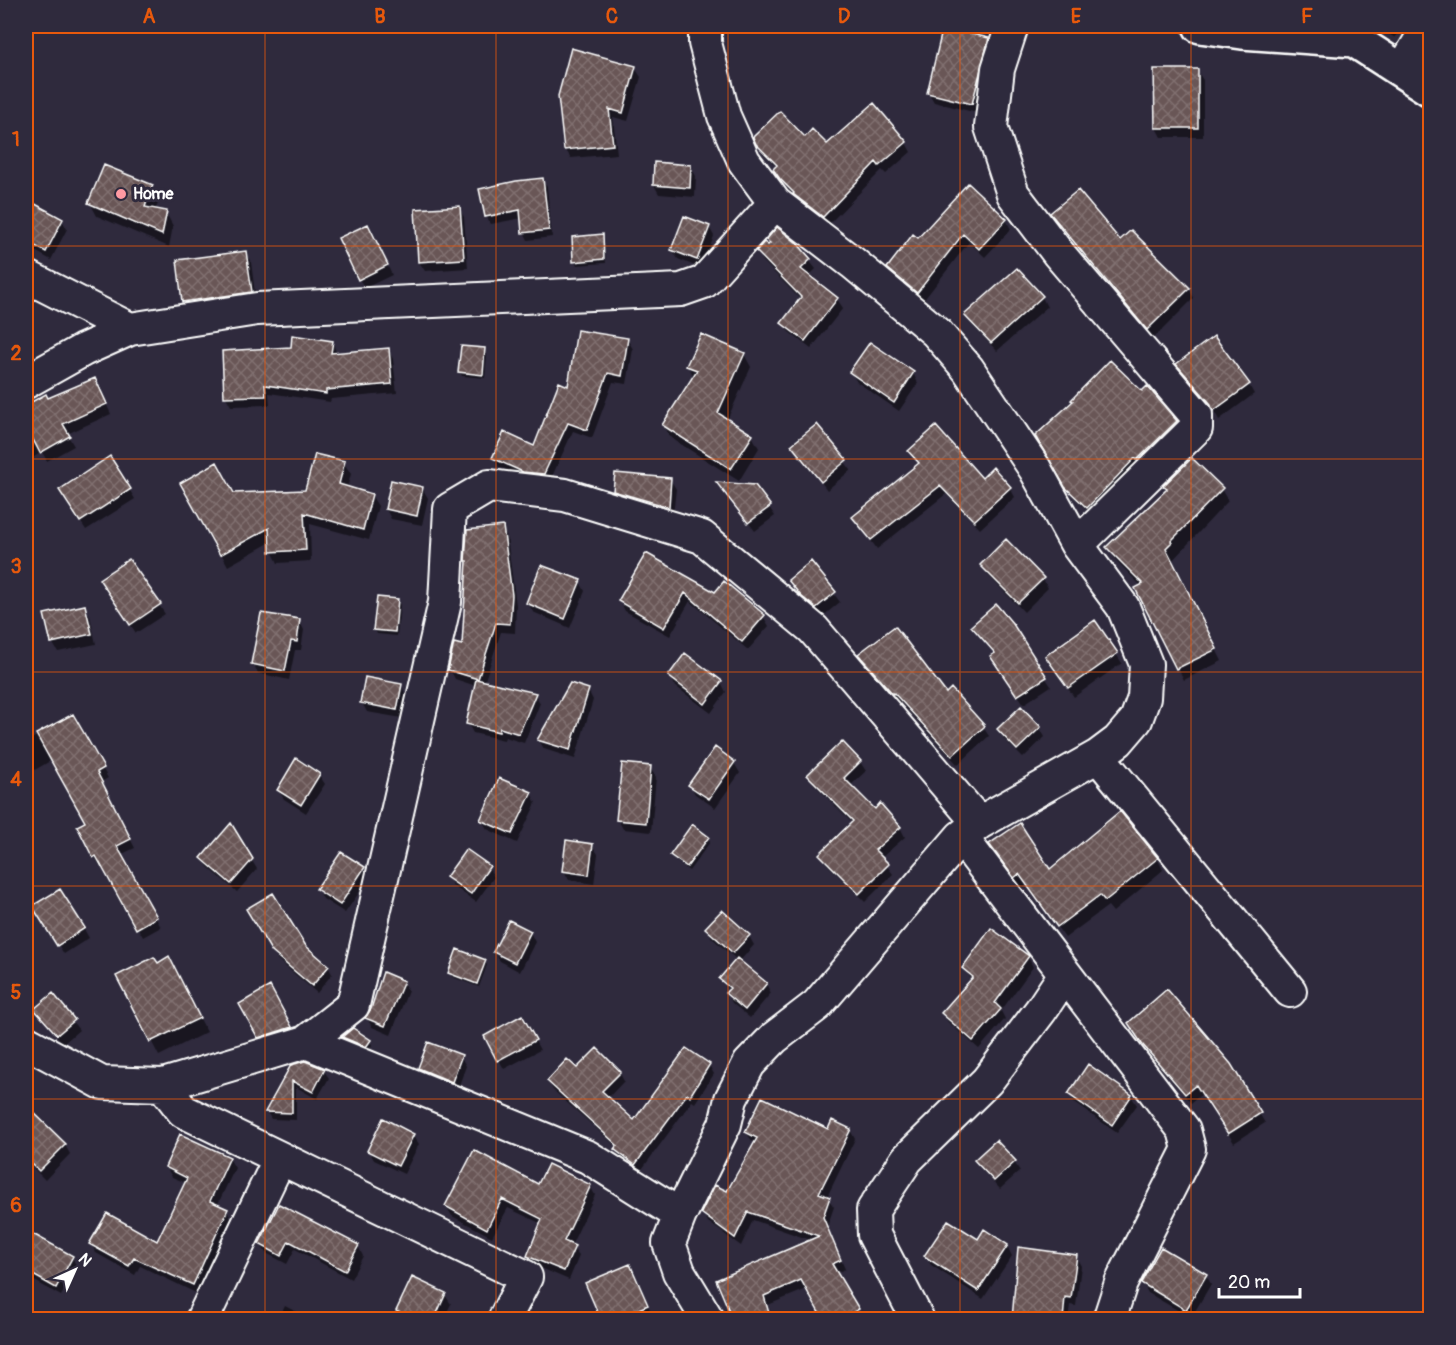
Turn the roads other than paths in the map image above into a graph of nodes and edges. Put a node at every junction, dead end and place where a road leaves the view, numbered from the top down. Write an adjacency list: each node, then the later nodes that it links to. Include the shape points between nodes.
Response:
1 (705, 26): 7 (street, via 705,43 724,116 744,161)
2 (1012, 26): 11 (street, via 998,69 991,127 1013,194 1058,254 1196,415 1196,428)
3 (1200, 26): 5 (street, via 1354,40)
4 (1429, 26): 5 (street)
5 (1402, 71): 6 (street)
6 (1431, 89)
7 (775, 203): 9 (street, via 704,282 681,290 257,309); 11 (street, via 936,332 968,369 1035,469)
8 (26, 276): 9 (street)
9 (130, 329): 10 (street)
10 (26, 382)
11 (1077, 545): 12 (street, via 1124,607 1146,664 1144,698 1136,720)
12 (1098, 756): 13 (street); 15 (street)
13 (970, 830): 14 (street); 17 (street, via 813,629 702,537 565,495 489,486 450,509 445,602 353,1005); 20 (street, via 817,1005 774,1038 749,1064 731,1099 725,1124)
14 (1065, 974): 24 (street, via 987,1081 907,1159 873,1210 874,1234); 25 (street, via 1184,1130 1189,1149 1121,1283)
15 (1290, 992)
16 (26, 1042): 18 (street, via 102,1083)
17 (306, 1042): 18 (street); 20 (street, via 588,1157)
18 (163, 1084): 19 (street, via 183,1111)
19 (280, 1158): 21 (street); 22 (street, via 526,1277)
20 (680, 1215): 23 (street, via 669,1243 680,1272)
21 (202, 1320)
22 (504, 1320)
23 (708, 1320)
24 (918, 1320)
25 (1109, 1320)

